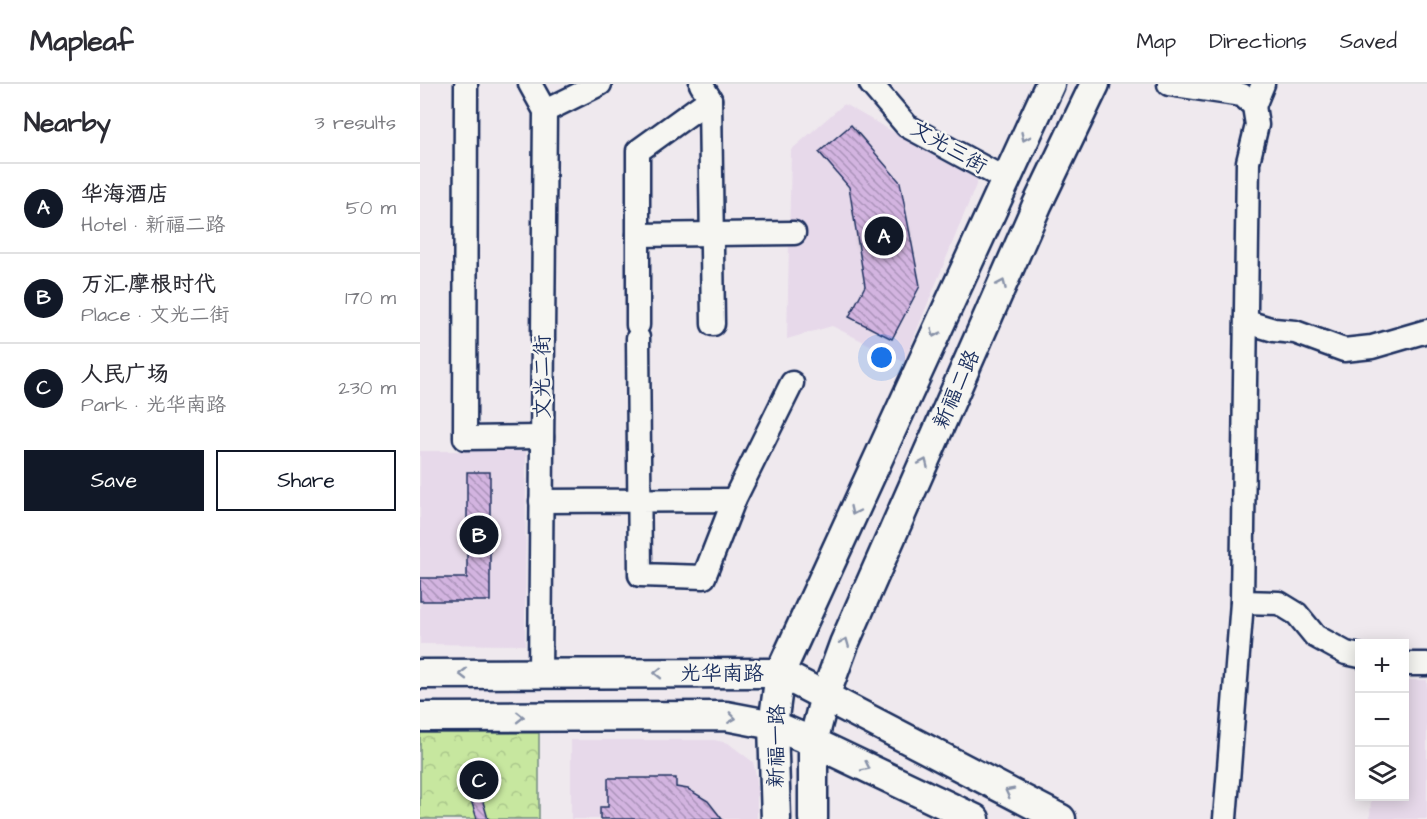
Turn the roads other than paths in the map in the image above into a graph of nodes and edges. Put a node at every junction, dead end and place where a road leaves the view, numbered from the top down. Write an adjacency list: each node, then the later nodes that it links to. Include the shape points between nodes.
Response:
1 (466, 84): 20 (street, via 465,438)
2 (530, 84): 11 (street, 文光二街)
3 (600, 84): 11 (street)
4 (871, 84): 12 (street, 文光三街, via 908,126)
5 (1050, 84): 12 (main road, 新福二路, one-way to 12)
6 (1095, 84): 31 (main road, 新福二路, one-way to 6, via 844,644 1037,205)
7 (1169, 84): 10 (street, via 1242,95)
8 (1263, 84): 10 (street)
9 (705, 92): 14 (street); 15 (street, via 638,151)
10 (1254, 106): 16 (street, via 1257,125 1248,162)
11 (545, 111): 20 (street, 文光二街)
12 (1005, 179): 28 (main road, 新福二路, one-way to 28)
13 (794, 233): 14 (street)
14 (711, 234): 15 (street); 17 (street)
15 (638, 235): 23 (street)
16 (1247, 322): 18 (street, via 1295,332 1344,350 1372,347); 24 (street)
17 (712, 324)
18 (1427, 331)
19 (792, 383): 21 (street)
20 (542, 437): 22 (street, 文光二街)
21 (734, 500): 23 (street); 23 (street, via 704,577 640,575)
22 (541, 501): 23 (street); 30 (street, 文光二街)
23 (639, 501)
24 (1242, 602): 25 (street, via 1279,603 1296,614 1315,636); 39 (street)
25 (1355, 655)
26 (1409, 664): 27 (street)
27 (1427, 664)
28 (780, 673): 30 (main road, 光华南路, one-way to 30); 31 (main road, 光华南路); 33 (main road, 新福一路)
29 (420, 674): 30 (main road, 光华南路, one-way to 29)
30 (540, 674)
31 (825, 696): 34 (main road, 新福一路); 38 (main road, 光华南路, one-way to 31)
32 (420, 717): 33 (main road, 光华南路, one-way to 33, via 726,716)
33 (772, 725): 34 (main road, 光华南路); 35 (main road, 新福一路)
34 (813, 742): 36 (main road, 新福一路); 37 (main road, one-way to 37)
35 (776, 819)
36 (813, 819)
37 (975, 819)
38 (1061, 819)
39 (1225, 819)

